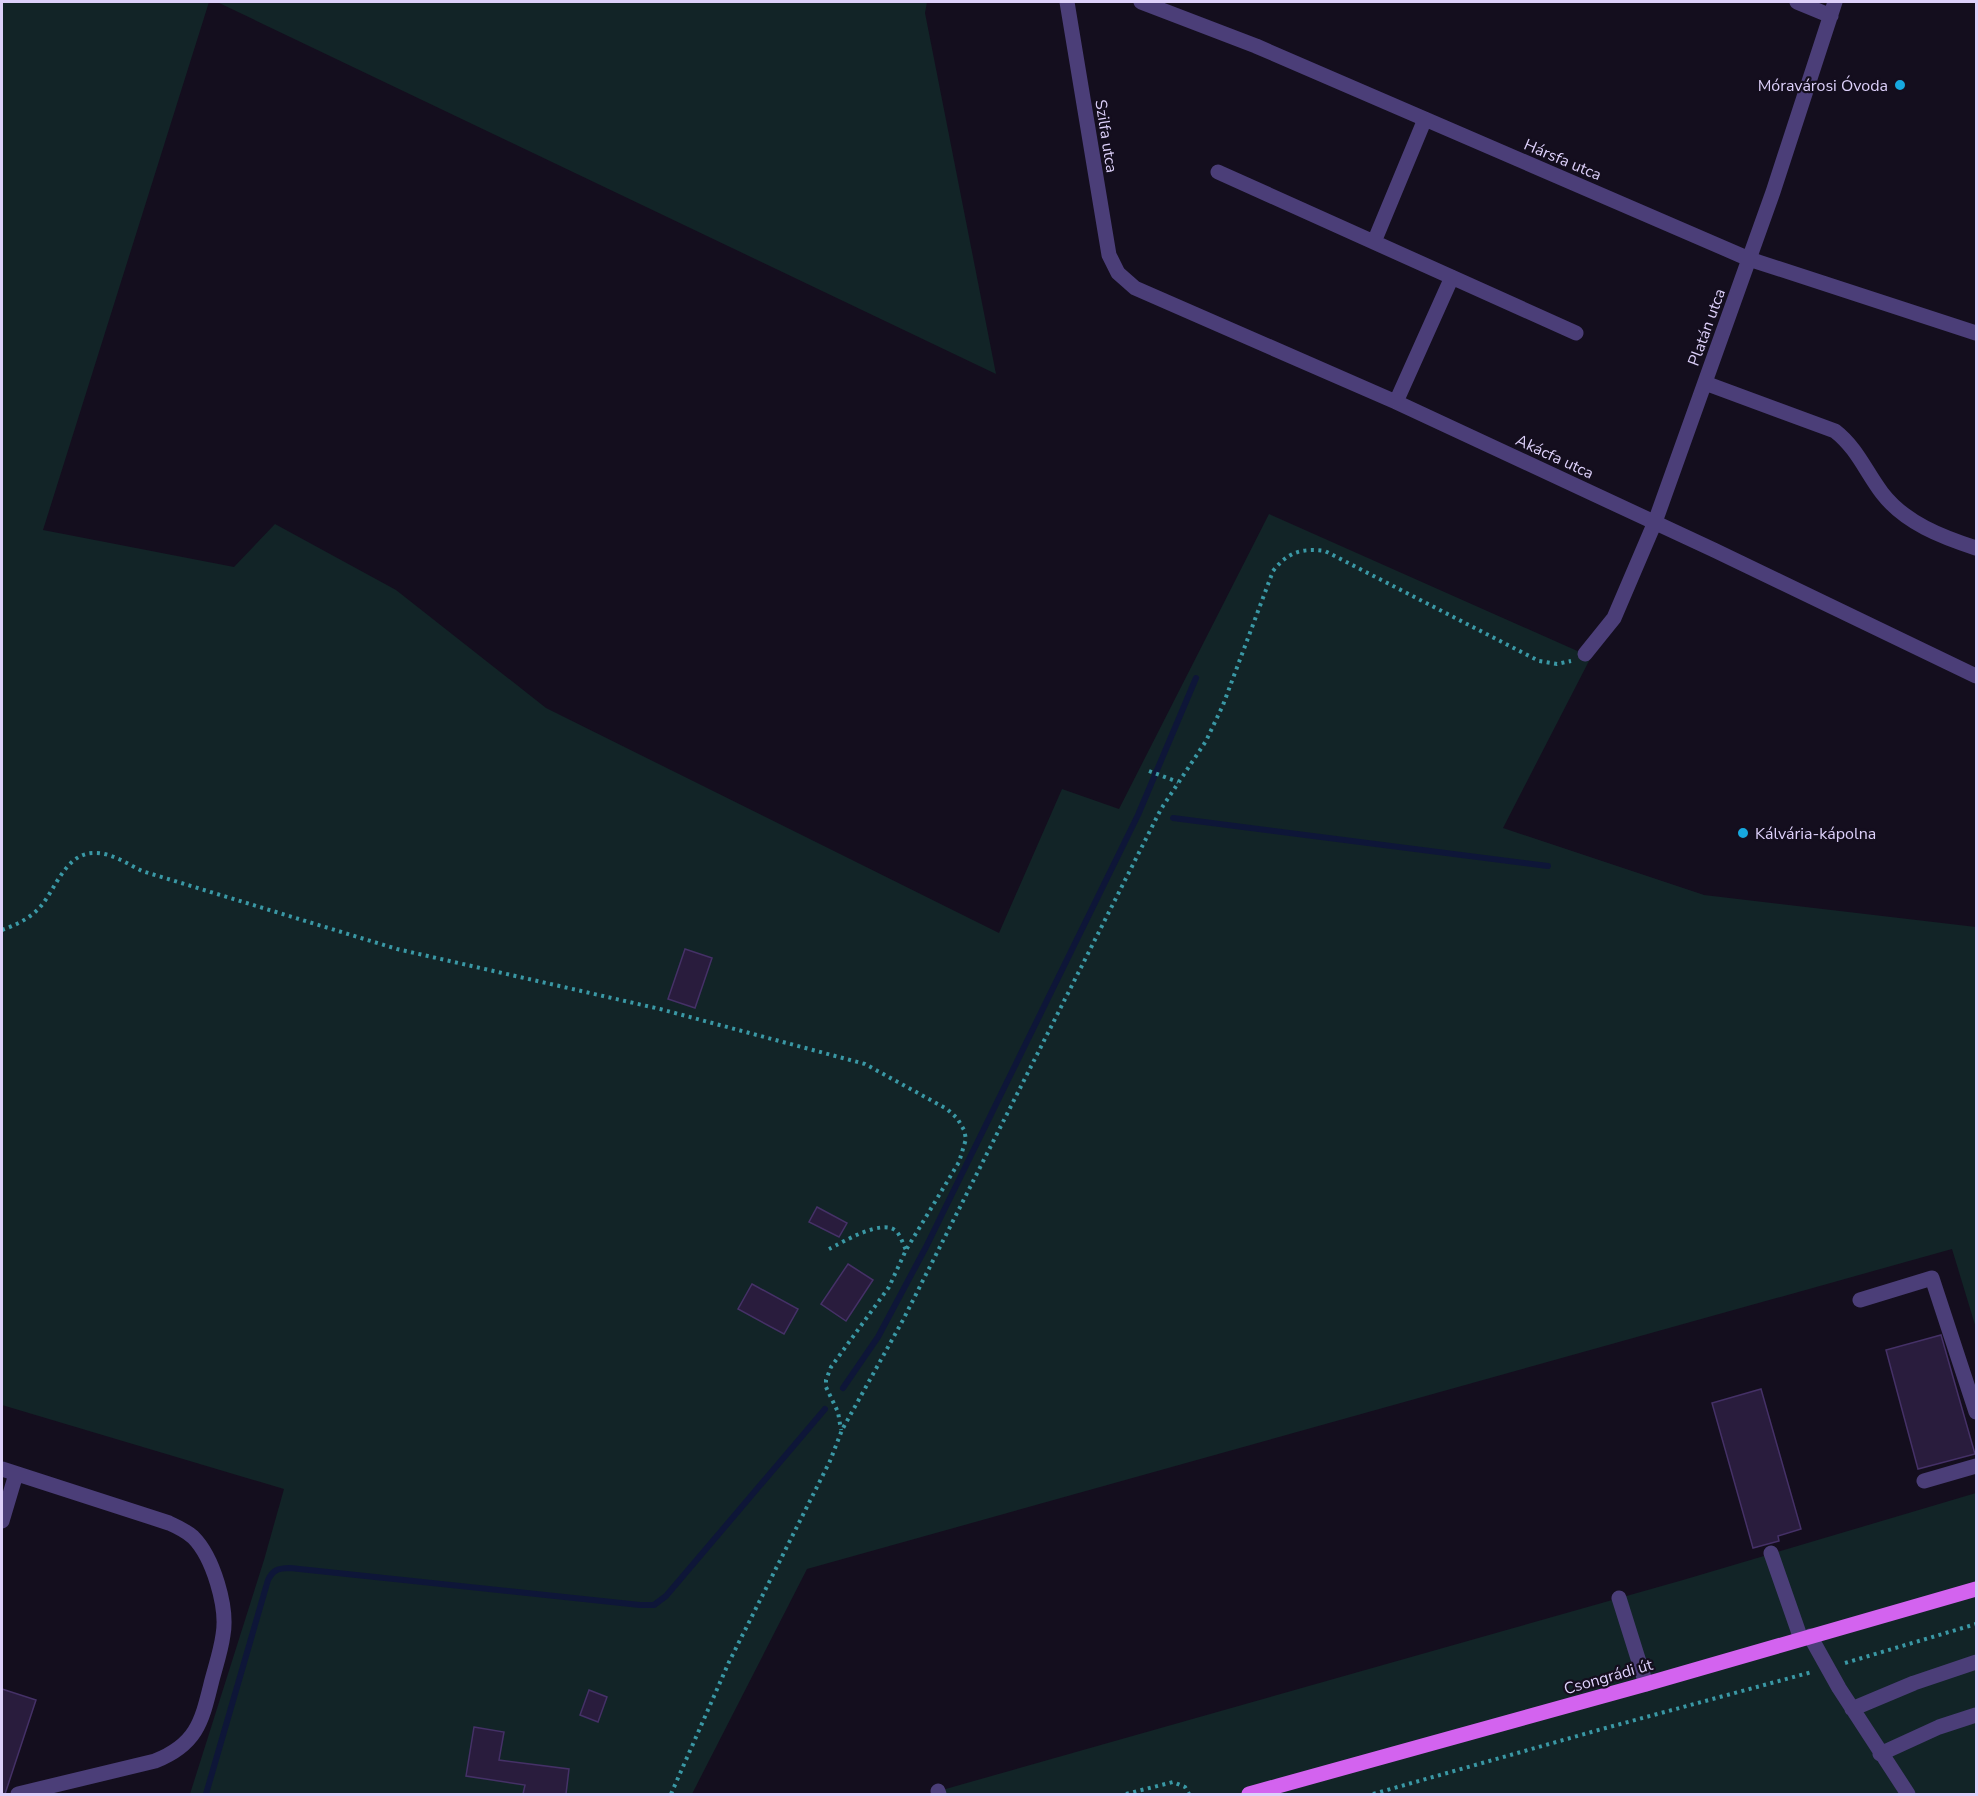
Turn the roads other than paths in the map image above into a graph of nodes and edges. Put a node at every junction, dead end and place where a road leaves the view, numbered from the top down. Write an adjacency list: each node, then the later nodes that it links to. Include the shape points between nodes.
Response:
1 (1066, 2): 9 (street, Szilfa utca, via 1109,255)
2 (1140, 2): 5 (street, Hársfa utca, via 1256,46)
3 (1797, 2): 4 (street)
4 (1833, 9): 8 (street, Platán utca)
5 (1425, 119): 7 (street); 8 (street, Hársfa utca)
6 (1218, 172): 7 (street)
7 (1374, 242): 10 (street)
8 (1749, 259): 11 (street, Hársfa utca); 13 (street, Platán utca)
9 (1118, 273): 14 (street, Akácfa utca, via 1135,288)
10 (1452, 278): 12 (street); 14 (street)
11 (1975, 328)
12 (1576, 333)
13 (1705, 383): 15 (street, Platán utca); 16 (street, via 1835,431 1847,440 1896,508 1915,523)
14 (1396, 402): 15 (street, Akácfa utca)
15 (1655, 522): 17 (street, Platán utca, via 1614,618); 18 (street, Akácfa utca)
16 (1977, 548)
17 (1585, 654)
18 (1977, 676)
19 (1860, 1300): 20 (street, via 1932,1278)
20 (1977, 1412)
21 (1977, 1466): 23 (street)
22 (9, 1472): 24 (street); 34 (street, via 183,1530 193,1537 207,1558 224,1612 224,1634 201,1723 188,1740 168,1756)
23 (1924, 1481)
24 (2, 1521)
25 (1771, 1554): 28 (street)
26 (1977, 1589): 28 (main road, Csongrádi út)
27 (1619, 1598): 30 (street)
28 (1805, 1638): 30 (main road, Csongrádi út); 31 (street)
29 (1977, 1662): 31 (street)
30 (1647, 1684): 36 (main road, Csongrádi út)
31 (1852, 1708): 33 (street)
32 (1977, 1715): 33 (street, via 1939,1727)
33 (1881, 1754): 37 (street)
34 (70, 1788): 35 (street)
35 (18, 1794)
36 (1249, 1794)
37 (1908, 1794)

